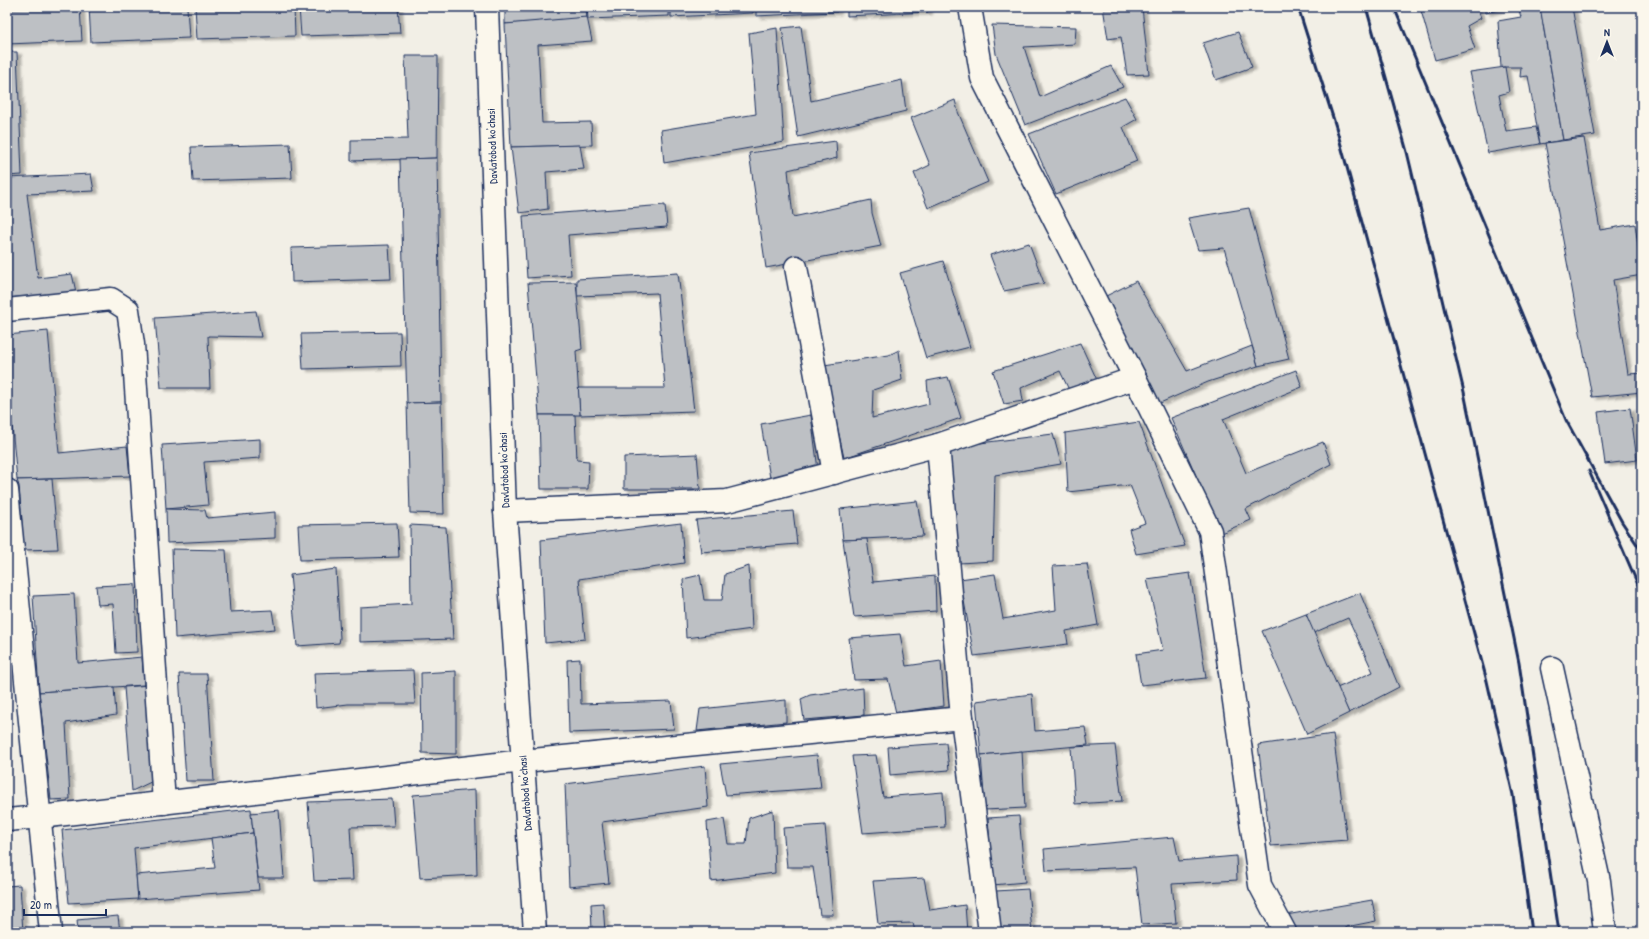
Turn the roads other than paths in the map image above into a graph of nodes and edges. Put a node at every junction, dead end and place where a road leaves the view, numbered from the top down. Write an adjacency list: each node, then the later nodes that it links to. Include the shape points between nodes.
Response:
1 (486, 7): 9 (street, Davlatobod ko'chasi)
2 (970, 7): 5 (street, via 982,78)
3 (796, 267): 7 (street)
4 (7, 310): 13 (street, via 111,299 128,310 133,344)
5 (1135, 378): 6 (street); 19 (street, via 1210,531 1260,884)
6 (938, 445): 7 (street); 11 (street)
7 (834, 473): 9 (street, via 727,501)
8 (7, 490): 14 (street)
9 (505, 511): 12 (street, Davlatobod ko'chasi)
10 (1552, 668): 20 (street, via 1599,881)
11 (962, 718): 12 (street); 18 (street)
12 (523, 761): 13 (street); 17 (street, Davlatobod ko'chasi)
13 (164, 803): 14 (street)
14 (40, 817): 15 (street); 16 (street)
15 (7, 820)
16 (51, 932)
17 (535, 932)
18 (990, 932)
19 (1285, 932)
20 (1605, 932)

